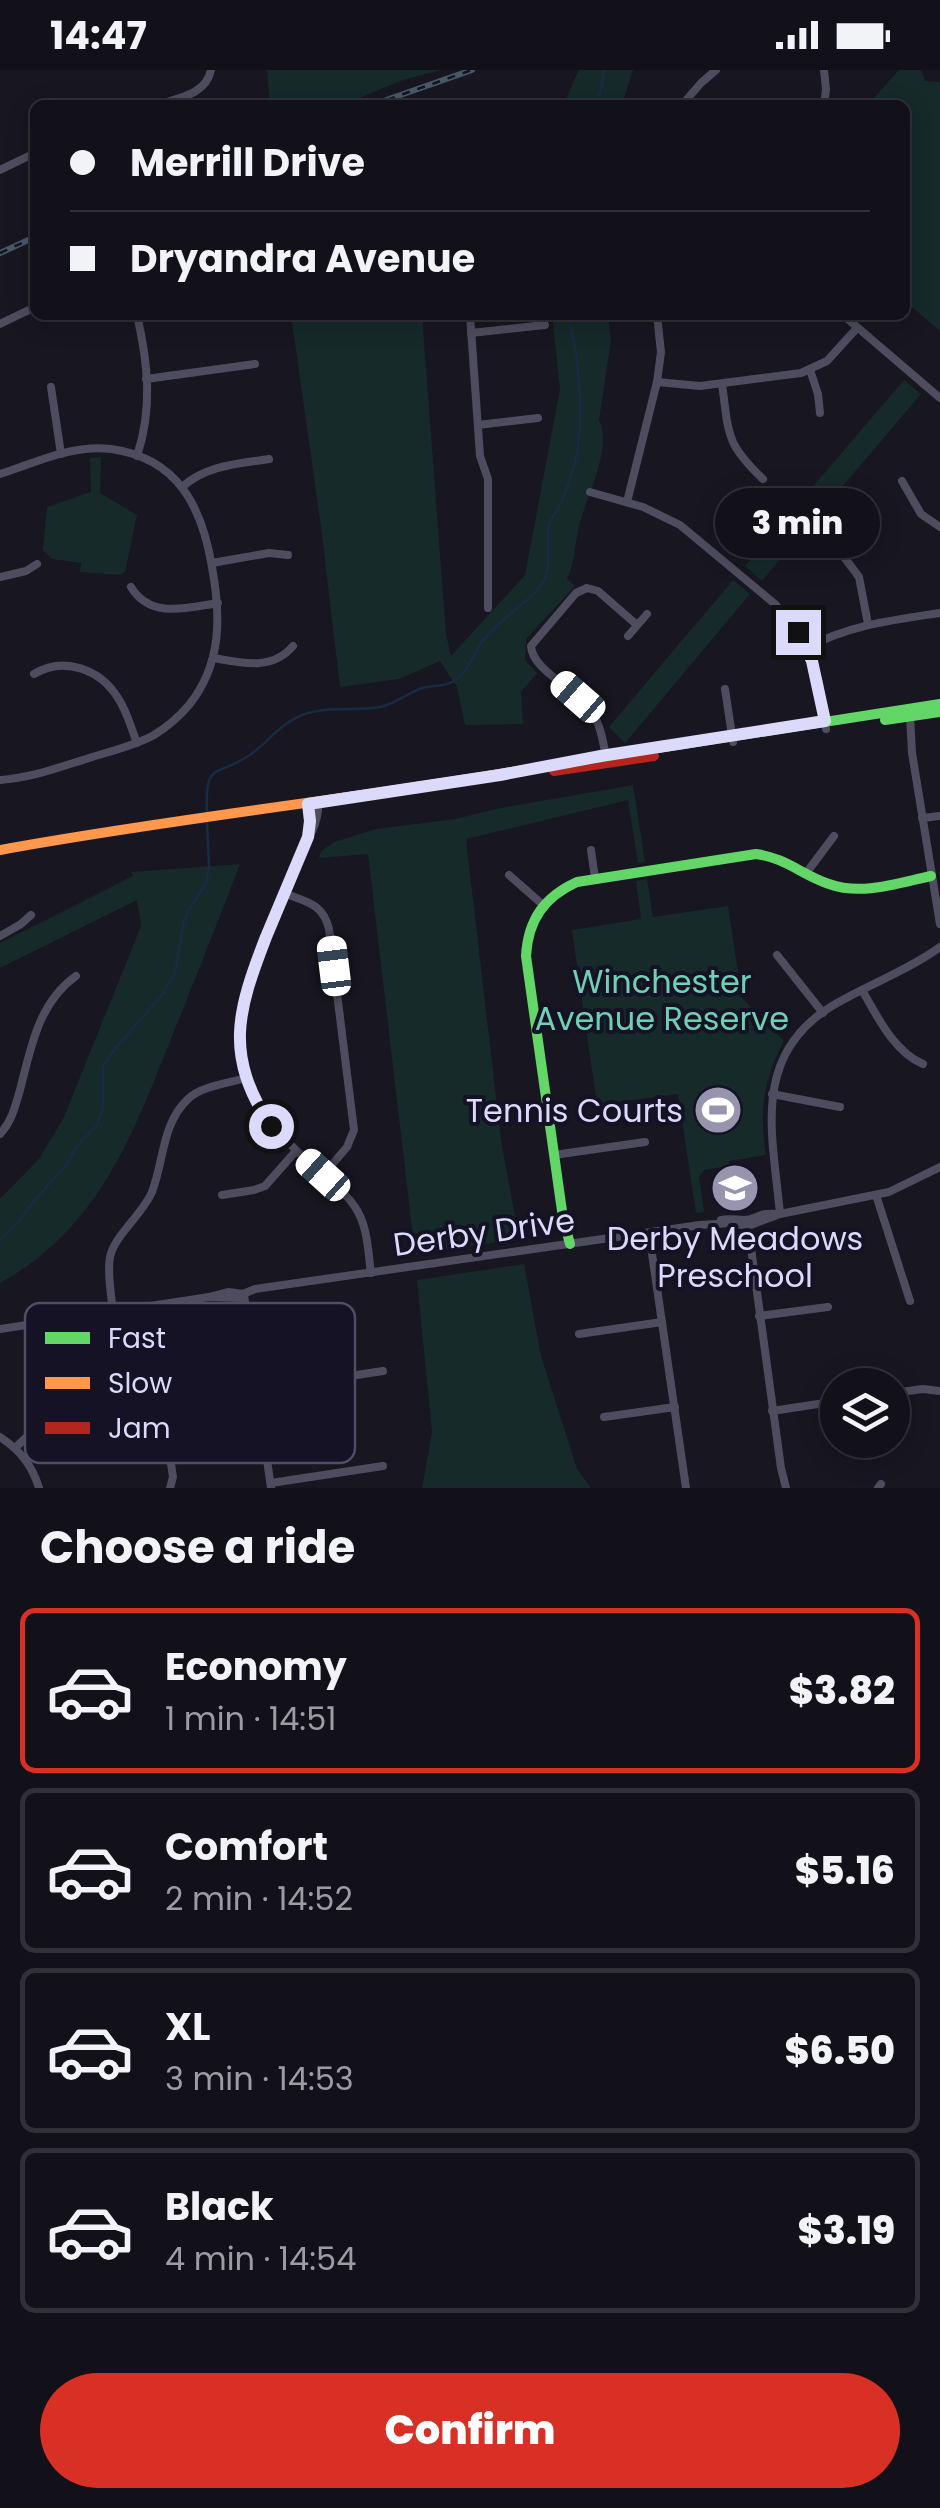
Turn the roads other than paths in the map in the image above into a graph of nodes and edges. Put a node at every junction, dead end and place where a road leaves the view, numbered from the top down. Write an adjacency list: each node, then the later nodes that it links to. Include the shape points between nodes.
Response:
1 (211, 70): 4 (street, via 201,89)
2 (716, 70): 5 (street)
3 (824, 70): 6 (street)
4 (171, 100)
5 (686, 100)
6 (825, 100)
7 (30, 156): 8 (street)
8 (0, 170)
9 (30, 310): 14 (street)
10 (138, 320): 20 (street)
11 (470, 320): 17 (street)
12 (657, 320): 21 (street)
13 (848, 320): 16 (street)
14 (0, 324)
15 (545, 325): 17 (street)
16 (857, 328): 19 (street); 24 (street)
17 (471, 333): 27 (street)
18 (256, 364): 20 (street)
19 (810, 370): 22 (street); 25 (street)
20 (146, 379): 29 (street, via 148,415)
21 (657, 382): 22 (street); 36 (street)
22 (722, 384): 32 (street, via 733,445)
23 (51, 387): 28 (street)
24 (940, 398)
25 (820, 413)
26 (538, 418): 27 (street)
27 (478, 425): 45 (street, via 488,478)
28 (61, 454): 29 (street, via 92,448); 31 (street)
29 (137, 456): 34 (street)
30 (268, 459): 34 (street, via 212,468)
31 (0, 474)
32 (764, 479)
33 (902, 481): 37 (street, via 921,514)
34 (182, 487): 40 (street, via 200,516)
35 (590, 492): 36 (street)
36 (626, 502): 52 (street, via 702,542 776,604)
37 (940, 527)
38 (841, 553): 48 (street, via 859,577)
39 (288, 555): 40 (street)
40 (212, 563): 44 (street)
41 (37, 564): 42 (street)
42 (0, 577)
43 (131, 587): 44 (street, via 158,608)
44 (218, 602): 53 (street)
45 (488, 608)
46 (940, 613): 48 (street)
47 (647, 614): 49 (street)
48 (868, 624): 52 (street)
49 (638, 625): 50 (street); 62 (street, via 587,588 531,646 534,659 596,718)
50 (628, 636)
51 (293, 646): 53 (street, via 266,662)
52 (807, 648): 59 (street)
53 (214, 658): 61 (street, via 181,714)
54 (34, 674): 61 (street, via 62,666 96,675 117,695)
55 (725, 689): 60 (street)
56 (940, 704): 58 (main road)
57 (940, 712): 58 (main road)
58 (907, 714): 59 (main road); 66 (street)
59 (826, 725): 60 (main road)
60 (732, 739): 62 (main road)
61 (137, 743): 63 (street)
62 (604, 759): 64 (main road)
63 (0, 780)
64 (313, 803): 68 (main road); 74 (street, via 318,818)
65 (940, 816): 66 (street)
66 (922, 818): 73 (street)
67 (834, 836): 70 (street)
68 (0, 847)
69 (591, 850): 72 (street)
70 (806, 872): 72 (main road, via 782,858 756,854); 73 (main road, via 846,888)
71 (508, 875): 75 (street)
72 (595, 878): 75 (main road, via 564,887)
73 (931, 878): 79 (street)
74 (284, 893): 77 (street); 87 (street, via 242,1008)
75 (542, 904): 93 (main road, via 528,929 526,956)
76 (333, 906): 77 (street)
77 (324, 913): 95 (street, via 354,1130)
78 (31, 914): 80 (street)
79 (940, 924)
80 (0, 936)
81 (940, 949): 84 (street)
82 (776, 954): 85 (street)
83 (76, 976): 90 (street, via 44,1012 12,1116)
84 (862, 990): 85 (street); 86 (street, via 906,1054)
85 (822, 1013): 88 (street, via 787,1054)
86 (924, 1064)
87 (246, 1078): 92 (street, via 271,1126); 105 (street, via 194,1095 182,1106 166,1134 148,1202 113,1249)
88 (772, 1094): 89 (street); 98 (street, via 770,1128)
89 (840, 1107)
90 (0, 1134)
91 (645, 1142): 93 (street)
92 (296, 1151): 95 (street); 97 (street, via 265,1186)
93 (554, 1156): 101 (main road)
94 (940, 1167): 96 (street, Derby Drive)
95 (323, 1175): 102 (street, via 359,1213)
96 (876, 1194): 98 (street, Derby Drive); 104 (street)
97 (222, 1195)
98 (783, 1213): 99 (street, Derby Drive)
99 (745, 1224): 100 (street, Derby Drive); 109 (street)
100 (649, 1233): 101 (street, Derby Drive); 110 (street)
101 (568, 1245): 102 (street, Derby Drive)
102 (371, 1273): 103 (street, Derby Drive)
103 (243, 1297): 106 (street, Derby Drive); 107 (street)
104 (910, 1301)
105 (115, 1303)
106 (166, 1303)
107 (244, 1303)
108 (828, 1307): 109 (street)
109 (758, 1316): 120 (street)
110 (662, 1322): 113 (street); 119 (street)
111 (25, 1323): 112 (street, Derby Drive)
112 (0, 1326)
113 (579, 1334)
114 (383, 1372): 115 (street)
115 (355, 1376)
116 (910, 1391): 117 (street)
117 (940, 1391)
118 (820, 1403): 120 (street)
119 (675, 1406): 121 (street); 130 (street)
120 (772, 1410): 134 (street)
121 (604, 1417)
122 (0, 1437): 124 (street)
123 (25, 1438): 124 (street)
124 (14, 1448): 125 (street)
125 (25, 1460)
126 (28, 1463): 131 (street)
127 (171, 1463): 132 (street)
128 (383, 1466): 129 (street)
129 (271, 1486)
130 (686, 1487): 133 (street)
131 (38, 1488)
132 (170, 1488)
133 (678, 1488)
134 (786, 1488)

